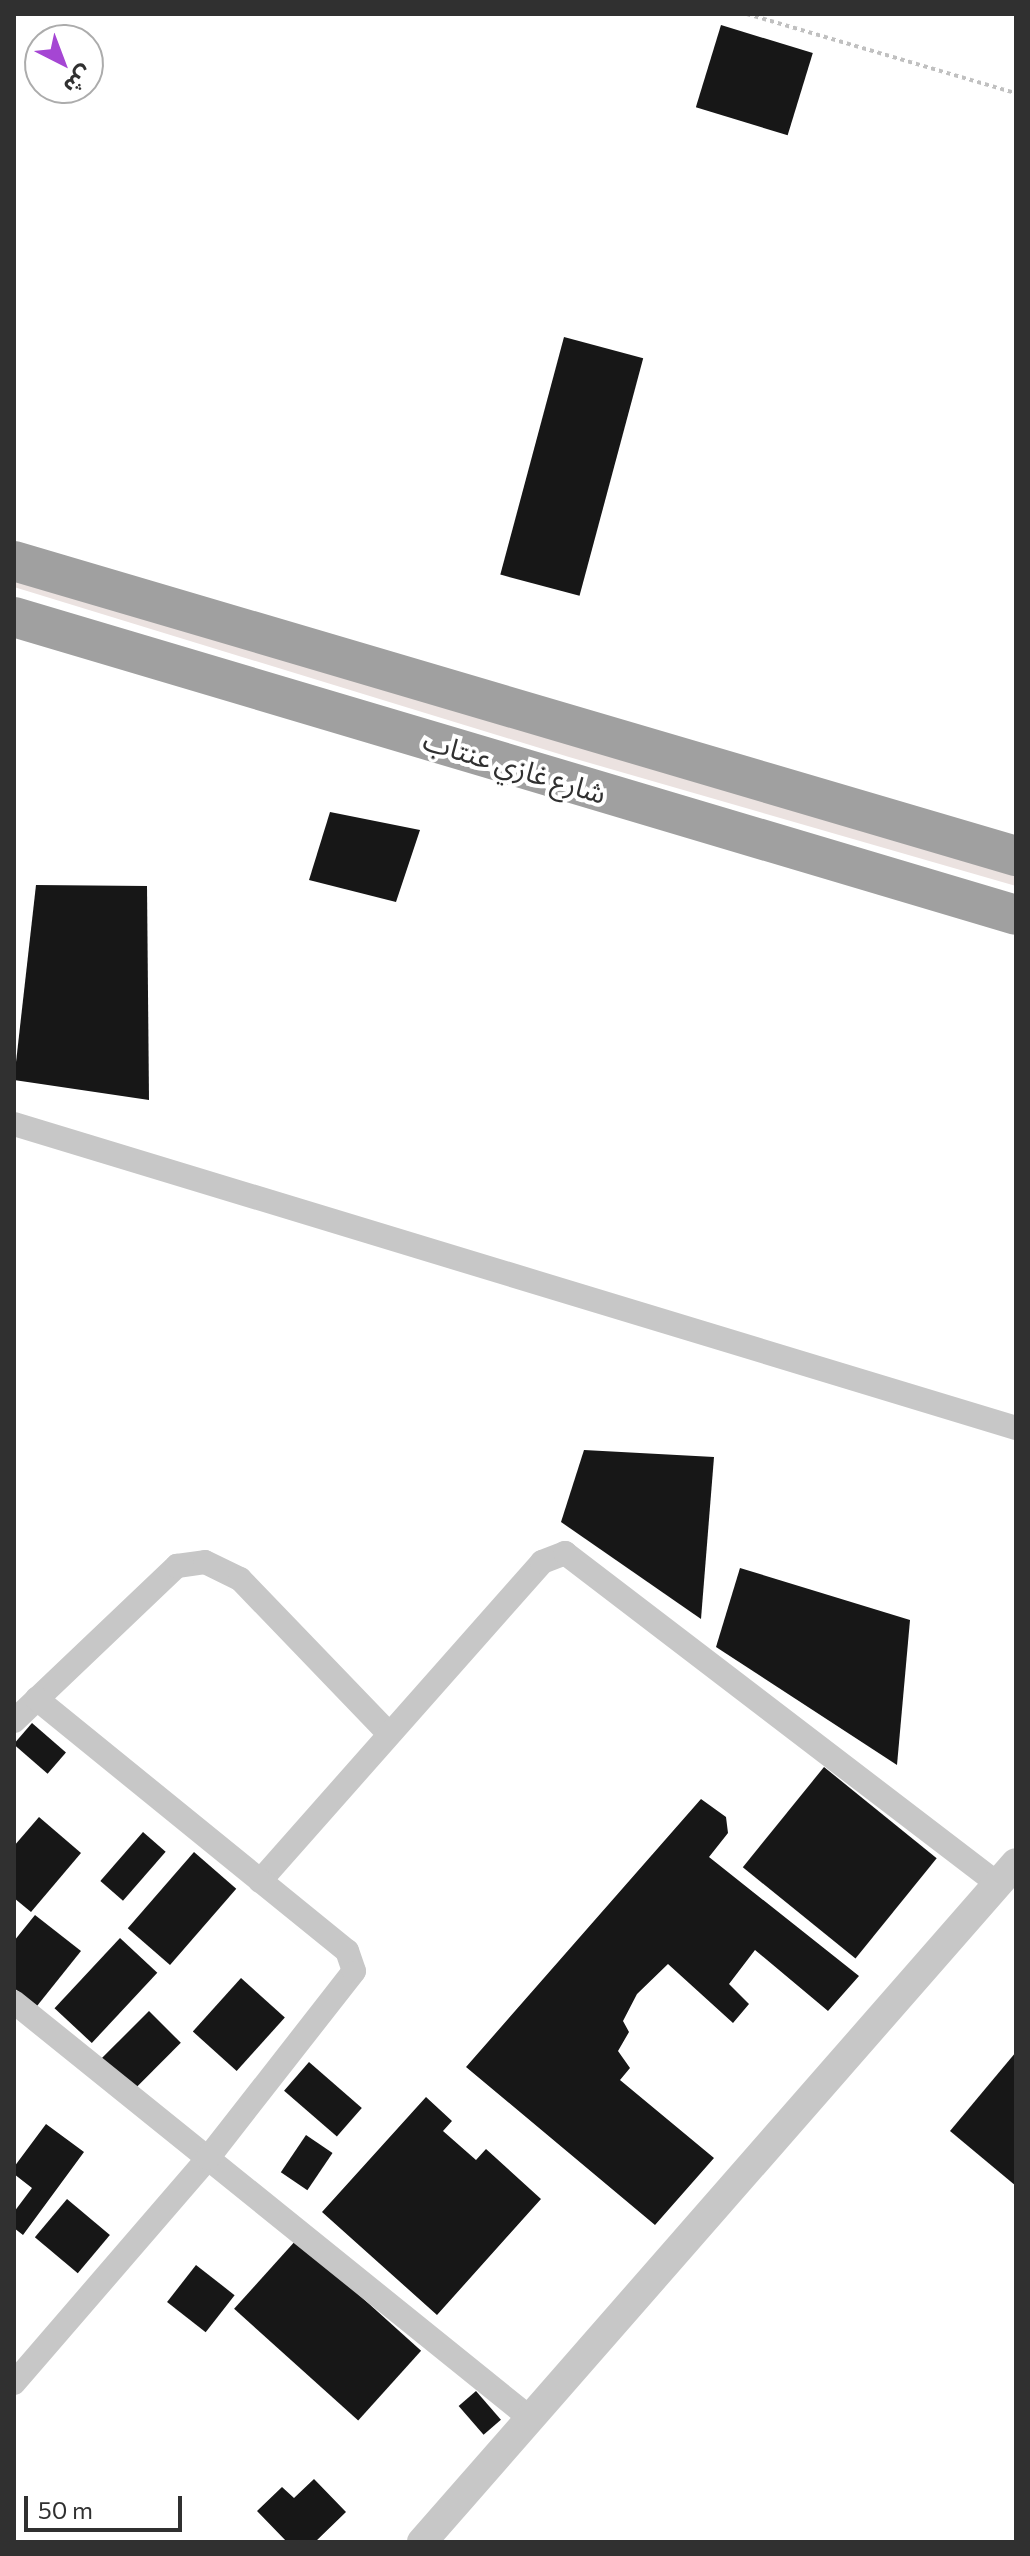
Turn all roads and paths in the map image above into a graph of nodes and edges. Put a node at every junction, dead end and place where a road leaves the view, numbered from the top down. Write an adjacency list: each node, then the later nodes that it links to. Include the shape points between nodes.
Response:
1 (747, 14): 2 (path)
2 (1016, 93)
3 (14, 561): 5 (highway)
4 (14, 617): 6 (highway, شارع غازي عنتاب)
5 (1016, 856)
6 (1016, 915)
7 (14, 1124): 8 (street)
8 (1016, 1428)
9 (37, 1699): 10 (street); 11 (street, via 177,1566 205,1562 240,1579); 13 (street)
10 (14, 1721)
11 (389, 1734): 12 (street, via 542,1562 565,1553); 13 (street)
12 (1007, 1874): 17 (street)
13 (260, 1881): 15 (street, via 347,1951 354,1971)
14 (14, 2002): 15 (street)
15 (208, 2158): 16 (street); 17 (street)
16 (14, 2383)
17 (530, 2418): 18 (street)
18 (422, 2542)

